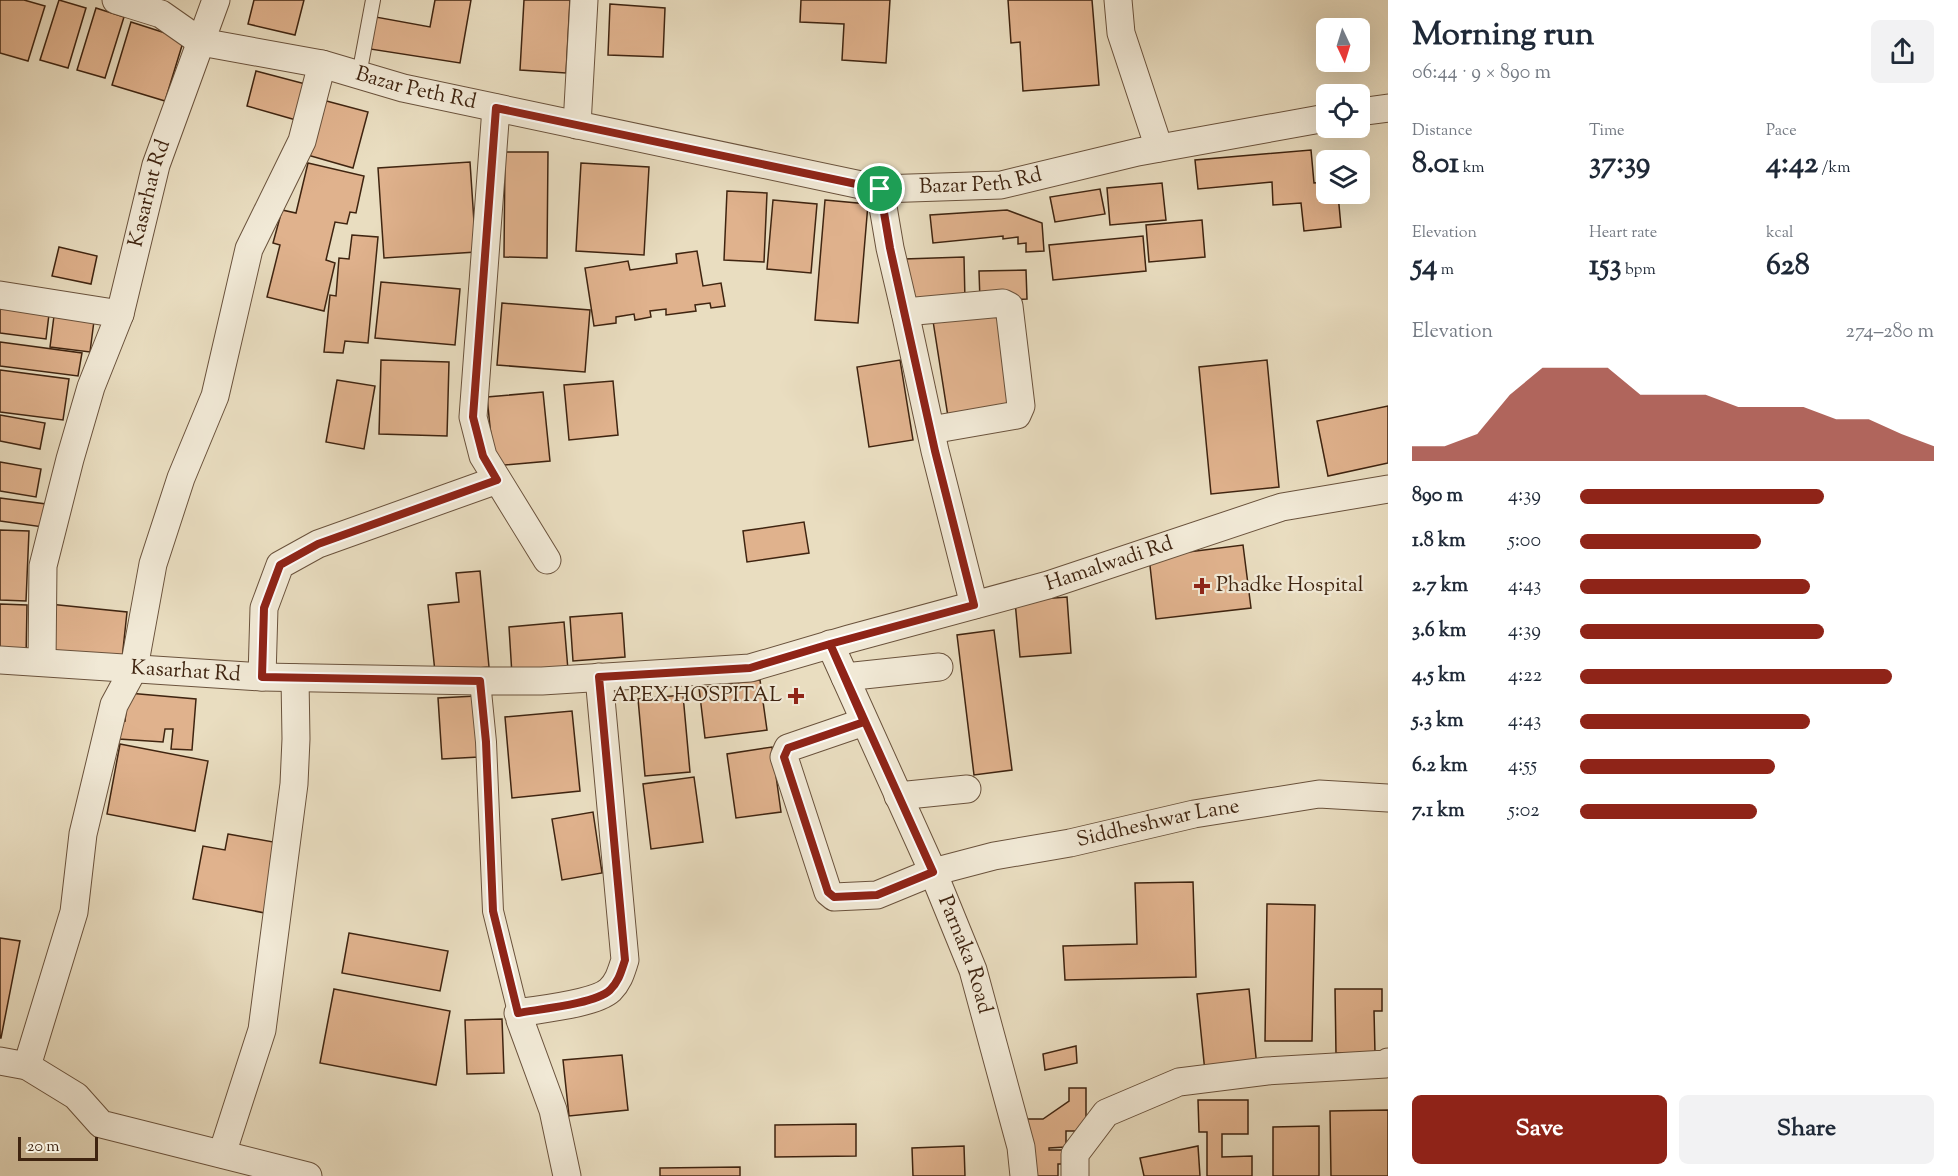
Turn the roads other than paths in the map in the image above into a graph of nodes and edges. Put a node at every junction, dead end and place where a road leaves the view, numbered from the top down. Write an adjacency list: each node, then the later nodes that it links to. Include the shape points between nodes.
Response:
1 (116, 0): 6 (street, Bazar Peth Rd, via 161,14)
2 (216, 0): 6 (street, Kasarhat Rd)
3 (373, 0): 8 (lane)
4 (584, 0): 13 (street)
5 (1118, 0): 14 (street, via 1121,33)
6 (201, 42): 7 (street, Bazar Peth Rd); 18 (street, Kasarhat Rd, via 156,165)
7 (321, 64): 8 (street, Bazar Peth Rd); 28 (street, via 302,141 249,249 214,396 181,478 153,564)
8 (359, 75): 9 (street, Bazar Peth Rd)
9 (496, 108): 13 (street, Bazar Peth Rd); 20 (street, via 473,417 483,456)
10 (1388, 108): 11 (street)
11 (1370, 110)
12 (1316, 120): 14 (street, Bazar Peth Rd)
13 (577, 125): 15 (street, Bazar Peth Rd)
14 (1159, 148): 15 (street, Bazar Peth Rd, via 1001,185)
15 (880, 189): 17 (street)
16 (0, 295): 18 (street)
17 (905, 312): 19 (street); 19 (street, via 1003,303 1009,306 1021,406 1017,415)
18 (120, 314): 26 (street, Kasarhat Rd, via 91,387 43,566)
19 (931, 430): 23 (street)
20 (497, 480): 22 (street); 29 (street, via 318,544 280,565 264,608)
21 (1388, 489): 23 (street, Hamalwadi Rd, via 1282,507 1048,585)
22 (547, 560)
23 (974, 605): 24 (street, Hamalwadi Rd)
24 (830, 644): 30 (street, Kasarhat Rd, via 750,668); 31 (street, Parnaka Road)
25 (0, 660): 26 (street, Kasarhat Rd)
26 (42, 662): 28 (street, Kasarhat Rd)
27 (939, 667): 31 (street)
28 (134, 668): 29 (street, Kasarhat Rd); 42 (street, via 114,705 83,834 74,912)
29 (262, 677): 32 (street, Kasarhat Rd)
30 (599, 677): 33 (street, Kasarhat Rd); 39 (street, via 625,960 620,978 596,998)
31 (845, 677): 34 (street, Parnaka Road)
32 (295, 678): 33 (street, Kasarhat Rd); 43 (street, via 294,784 262,1030)
33 (480, 681): 39 (street, via 493,911)
34 (864, 722): 36 (street, Parnaka Road); 38 (street, Siddheshwar Lane, via 788,748 784,757 828,892 834,897 877,895)
35 (967, 789): 36 (street)
36 (898, 796): 38 (street, Parnaka Road)
37 (1388, 798): 38 (street, Siddheshwar Lane, via 1319,794 1285,799 1194,814)
38 (933, 872): 46 (street, Parnaka Road, via 973,970 1021,1147)
39 (519, 1017): 45 (street, via 554,1110)
40 (0, 1061): 42 (street)
41 (1388, 1062): 47 (street, via 1179,1082 1106,1113 1075,1154)
42 (27, 1066): 43 (street, via 76,1096 101,1124)
43 (222, 1154): 44 (street)
44 (308, 1176)
45 (567, 1176)
46 (1024, 1176)
47 (1075, 1176)

